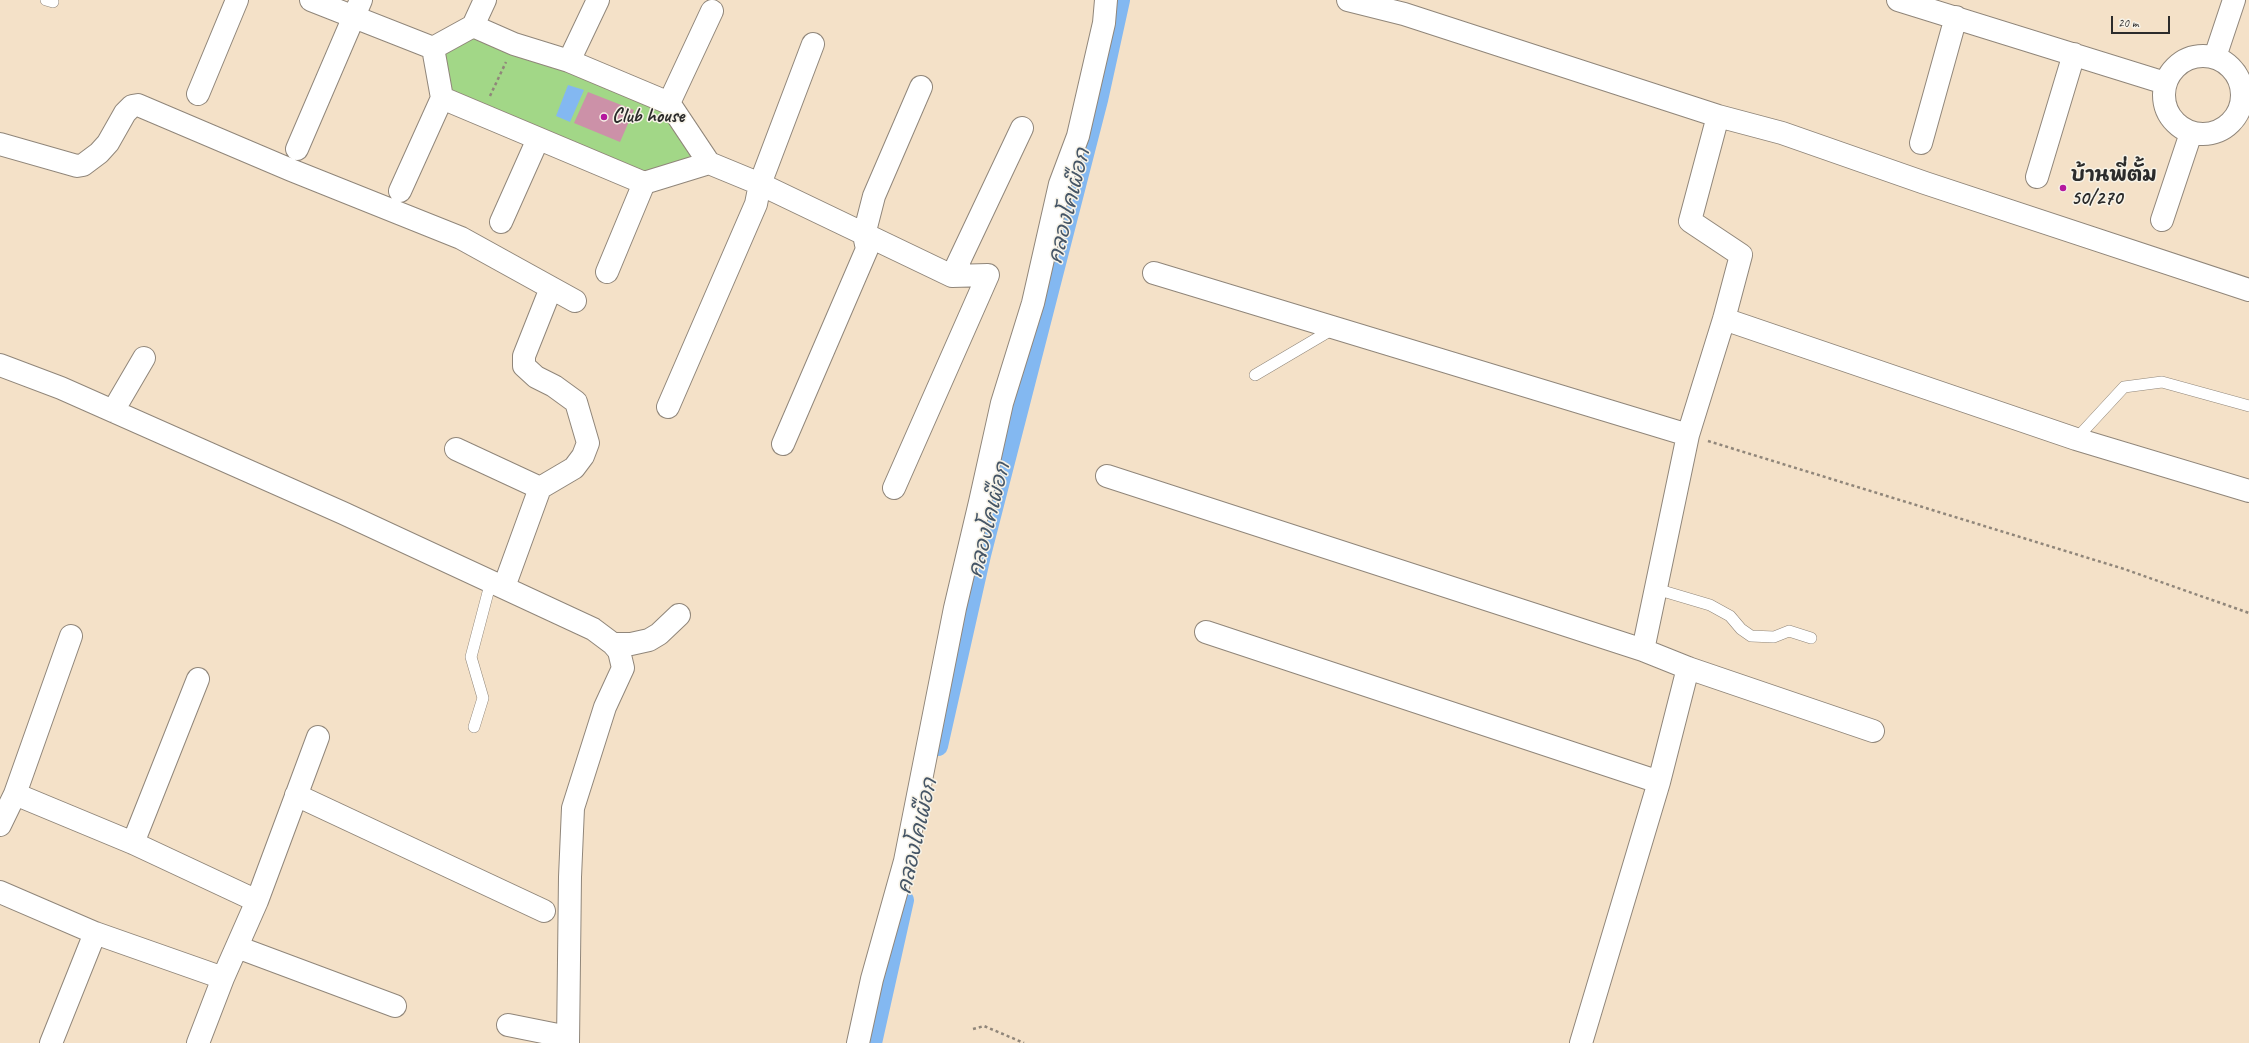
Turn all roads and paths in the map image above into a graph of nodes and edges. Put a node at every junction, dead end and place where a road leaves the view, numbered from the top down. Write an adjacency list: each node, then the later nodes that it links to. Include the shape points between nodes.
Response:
1 (237, 0): 21 (street)
2 (311, 0): 9 (street)
3 (485, 0): 12 (street)
4 (598, 0): 18 (street)
5 (1106, 0): 94 (street, via 1104,23 1078,136 1060,184 1033,303 1002,403 955,608 906,854 872,979)
6 (1348, 0): 26 (street, via 1404,14)
7 (1898, 0): 11 (street)
8 (2234, 0): 17 (street)
9 (357, 8): 15 (street); 32 (street)
10 (712, 11): 23 (street)
11 (1956, 17): 16 (street); 30 (street)
12 (473, 26): 13 (street); 15 (street)
13 (514, 44): 18 (street); 25 (path)
14 (813, 44): 36 (street)
15 (433, 48): 22 (street)
16 (2074, 54): 19 (street); 34 (street)
17 (2214, 57): 19 (street, via 2199,55 2184,60 2172,70); 24 (street, via 2228,64 2238,77)
18 (569, 61): 23 (street)
19 (2165, 83): 28 (street, via 2163,98 2167,114 2177,126)
20 (921, 87): 40 (street, via 874,196)
21 (198, 94)
22 (442, 98): 25 (street); 37 (street)
23 (669, 102): 33 (street)
24 (2245, 108): 28 (street, via 2221,131 2206,135)
25 (482, 115): 29 (street)
26 (1718, 116): 45 (street, via 1782,134); 47 (street, via 1690,221 1741,255)
27 (1022, 128): 43 (street)
28 (2191, 133): 38 (street)
29 (538, 139): 35 (street); 39 (street)
30 (1921, 143)
31 (0, 144): 44 (street, via 77,166 83,165 108,143 125,113 132,106 138,105 461,238)
32 (297, 150)
33 (709, 163): 35 (street); 36 (street)
34 (2037, 177)
35 (644, 183): 41 (street)
36 (760, 184): 40 (street); 53 (street, via 756,204)
37 (400, 191)
38 (2162, 220)
39 (501, 222)
40 (864, 235): 43 (street); 57 (street, via 867,249)
41 (607, 272)
42 (1154, 273): 48 (street)
43 (952, 276): 61 (street, via 988,275)
44 (551, 288): 46 (street); 60 (street, via 524,356 524,366 536,377 576,402 588,443 574,468)
45 (2249, 290)
46 (575, 301)
47 (1724, 319): 55 (street); 56 (street)
48 (1333, 329): 51 (lane); 55 (street)
49 (144, 358): 54 (street)
50 (0, 365): 54 (street)
51 (1256, 375)
52 (2249, 406): 56 (lane, via 2162,382 2124,387)
53 (668, 407)
54 (113, 411): 63 (street)
55 (1688, 435): 64 (street); 65 (path, via 2117,567)
56 (2076, 439): 62 (street)
57 (783, 444)
58 (456, 449): 60 (street)
59 (1107, 476): 71 (street)
60 (540, 488): 63 (street)
61 (894, 488)
62 (2249, 491)
63 (497, 584): 70 (street, via 593,629); 74 (lane, via 471,656 483,698)
64 (1656, 589): 69 (lane, via 1710,605 1730,616 1751,636 1774,637 1789,631); 71 (street)
65 (2249, 613)
66 (679, 615): 70 (street, via 660,634 648,640 631,644)
67 (1206, 632): 77 (street)
68 (71, 636): 78 (street)
69 (1811, 638)
70 (613, 644): 91 (street, via 619,651 623,668 605,707 573,808)
71 (1644, 650): 72 (street)
72 (1688, 668): 75 (street); 77 (street)
73 (198, 679): 81 (street)
74 (474, 727)
75 (1873, 731)
76 (318, 737): 79 (street)
77 (1659, 782): 96 (street)
78 (15, 794): 80 (street); 81 (street)
79 (296, 795): 83 (street); 84 (street)
80 (0, 825)
81 (133, 843): 83 (street)
82 (0, 892): 85 (street)
83 (257, 901): 86 (street)
84 (544, 911)
85 (95, 933): 87 (street); 92 (street)
86 (237, 947): 87 (street); 88 (street)
87 (223, 978): 93 (street)
88 (395, 1006)
89 (508, 1025): 91 (street)
90 (973, 1029): 95 (path, via 984,1026)
91 (568, 1040)
92 (51, 1043)
93 (198, 1043)
94 (858, 1043)
95 (1024, 1043)
96 (1581, 1043)

